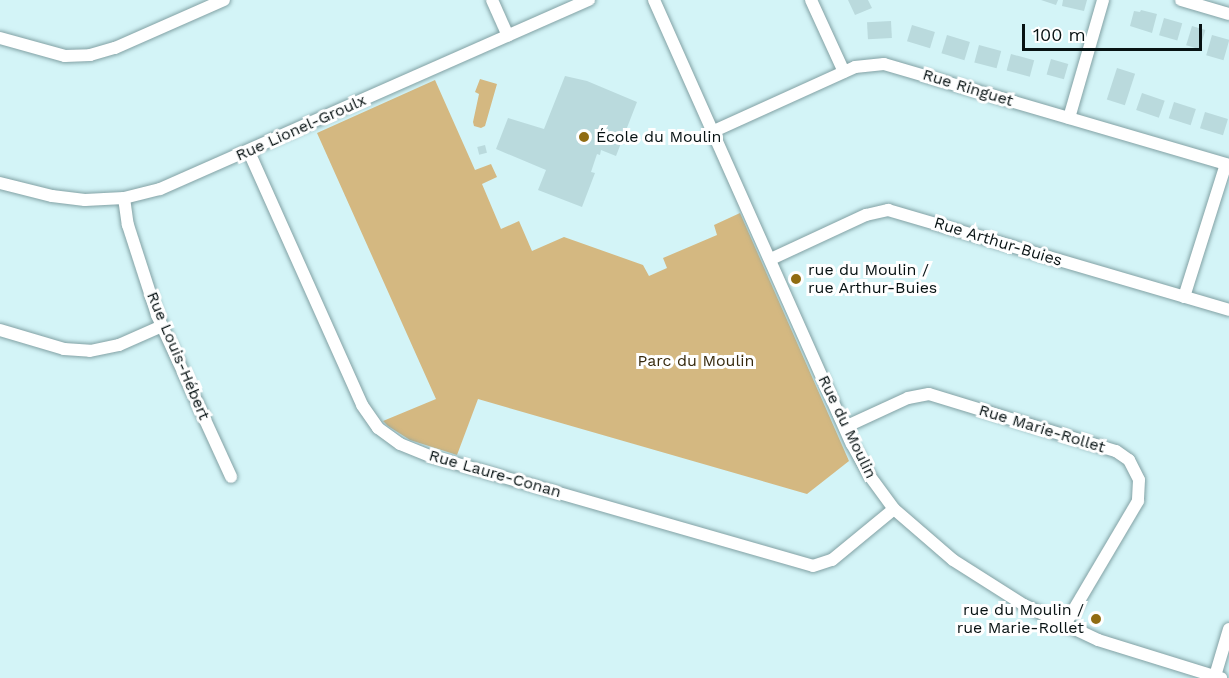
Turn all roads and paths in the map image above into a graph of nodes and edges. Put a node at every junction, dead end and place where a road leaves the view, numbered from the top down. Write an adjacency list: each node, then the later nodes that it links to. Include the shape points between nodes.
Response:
1 (224, 0): 10 (street, via 115,48 90,55 65,56)
2 (492, 0): 9 (street)
3 (589, 0): 9 (street, Rue Lionel-Groulx)
4 (654, 0): 13 (street, Rue du Moulin)
5 (811, 0): 11 (street)
6 (1103, 0): 12 (street)
7 (1181, 0): 8 (street)
8 (1229, 14)
9 (508, 36): 14 (street, Rue Lionel-Groulx)
10 (0, 38)
11 (844, 72): 12 (street, Rue Ringuet, via 865,64 890,65); 13 (street, Rue Ringuet)
12 (1069, 118): 15 (street, Rue Ringuet)
13 (714, 131): 18 (street, Rue du Moulin)
14 (249, 152): 17 (street, Rue Lionel-Groulx, via 173,185); 25 (street, Rue Laure-Conan, via 362,405 378,428 396,441 430,456 813,566 832,560)
15 (1228, 164): 19 (street)
16 (0, 183): 17 (street, Rue Lionel-Groulx, via 67,198)
17 (124, 198): 21 (street, Rue Louis-Hébert, via 128,225)
18 (771, 259): 19 (street, Rue Arthur-Buies, via 866,215 888,210); 23 (street, Rue du Moulin)
19 (1185, 297): 20 (street, Rue Arthur-Buies)
20 (1229, 310)
21 (162, 326): 22 (street, via 109,348 85,351 64,349); 24 (street, Rue Louis-Hébert)
22 (0, 330)
23 (845, 427): 25 (street, Rue du Moulin, via 869,475); 26 (street, Rue Marie-Rollet, via 908,398 929,394 1116,451 1129,460 1139,480 1138,501)
24 (231, 477)
25 (894, 509): 26 (street, Rue du Moulin, via 961,565 1011,599)
26 (1064, 626): 28 (street, Rue du Moulin)
27 (1229, 629): 28 (street)
28 (1218, 677)

